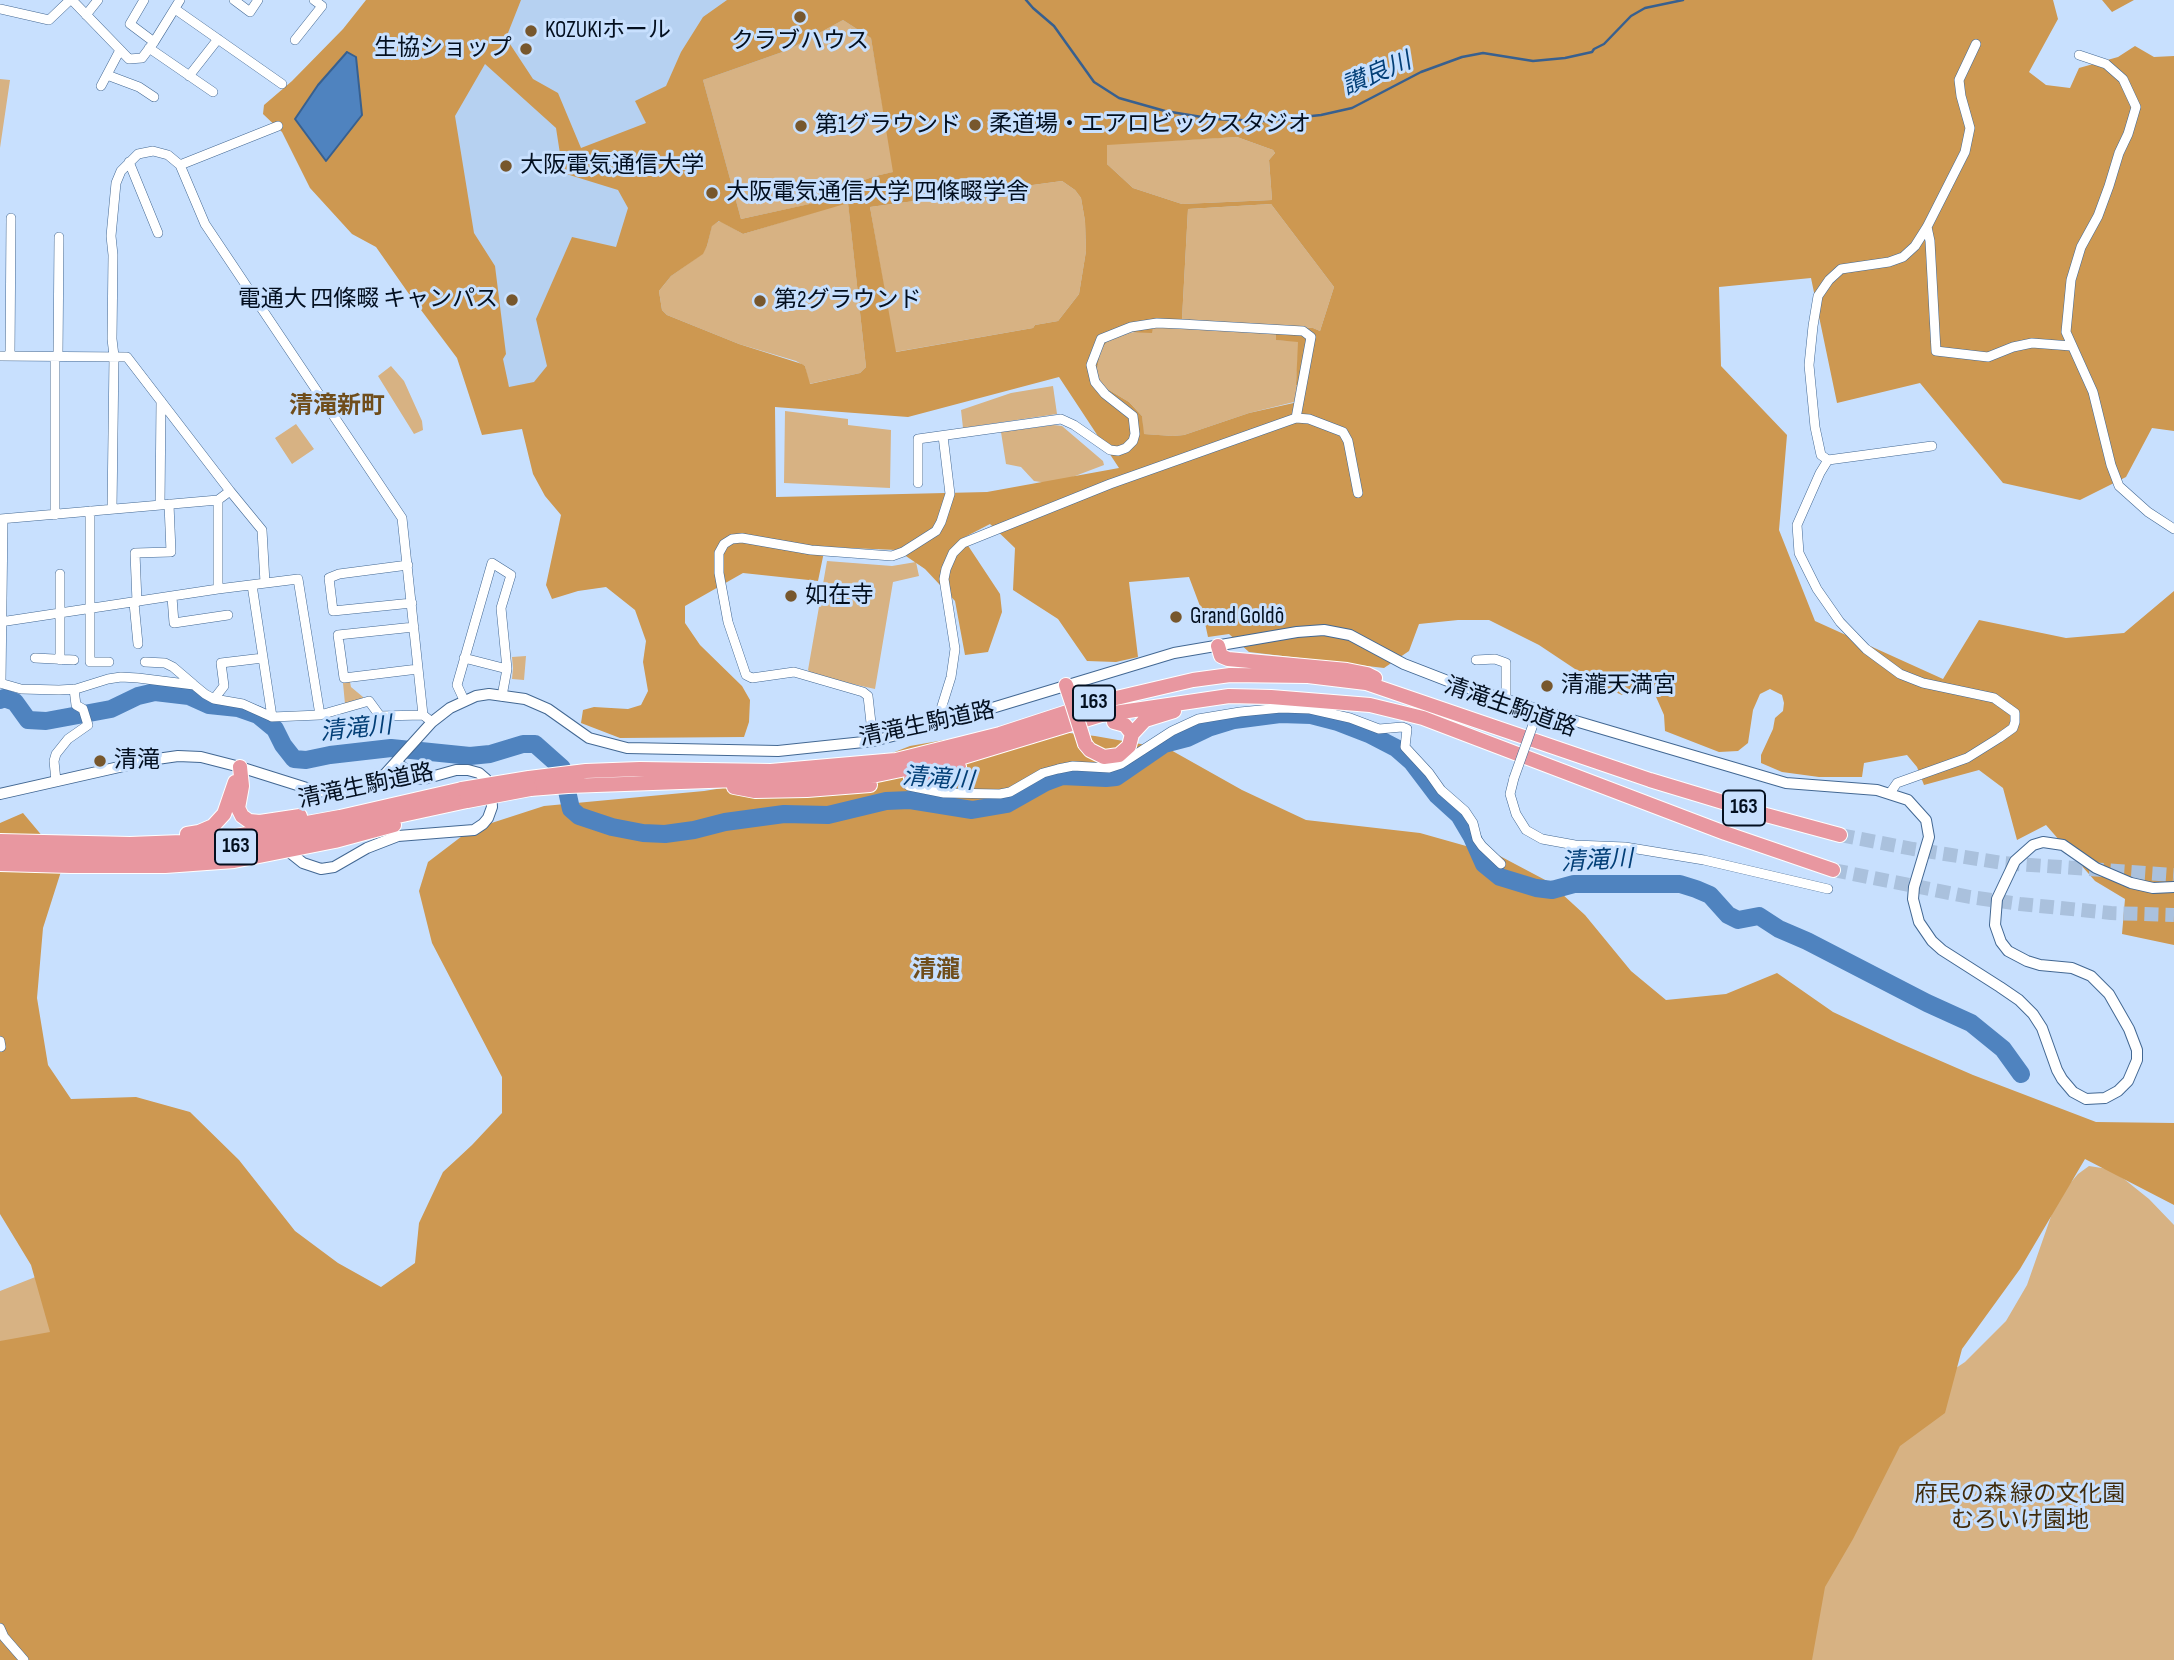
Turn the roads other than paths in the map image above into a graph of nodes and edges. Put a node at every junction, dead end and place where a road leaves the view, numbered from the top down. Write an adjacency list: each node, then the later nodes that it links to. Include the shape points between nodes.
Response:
1 (71, 0): 11 (street, via 49,20); 12 (street)
2 (98, 0): 12 (street)
3 (144, 0): 16 (street, via 130,24)
4 (180, 0): 10 (street)
5 (234, 0): 6 (street, via 250,12)
6 (258, 0)
7 (314, 0): 14 (street, via 322,6)
8 (0, 1): 11 (street)
9 (0, 9): 11 (street)
10 (175, 9): 13 (street); 16 (street)
11 (15, 12)
12 (86, 15): 17 (street)
13 (218, 39): 20 (street); 21 (street)
14 (295, 40)
15 (1976, 44): 29 (street, via 1959,80 1970,128 1965,152)
16 (152, 45): 17 (street, via 142,58 129,59); 20 (street)
17 (120, 50): 19 (street)
18 (2079, 55): 32 (street, via 2106,64 2123,79 2136,107 2071,280 2066,332)
19 (107, 75): 22 (street); 24 (street)
20 (189, 76): 23 (street)
21 (282, 84)
22 (101, 86)
23 (213, 92)
24 (154, 97)
25 (278, 126): 27 (street)
26 (129, 162): 27 (street, via 138,153 153,151 169,155); 30 (street); 34 (street, via 116,183 111,236)
27 (180, 165): 51 (street, via 205,224 402,518)
28 (11, 218): 33 (street)
29 (1927, 227): 32 (street, via 1936,351 1988,358 2032,343); 40 (street, via 1903,257 1841,269 1818,296 1809,365 1815,427 1821,455)
30 (158, 233)
31 (59, 237): 35 (street)
32 (2071, 346): 50 (street, via 2093,392 2119,486)
33 (5, 356): 35 (street)
34 (114, 356): 35 (street); 36 (street, via 127,357); 46 (street)
35 (56, 357): 48 (street)
36 (161, 401): 42 (street); 45 (street)
37 (1296, 418): 38 (street, via 1311,337 1303,331 1157,323 1130,327 1101,339 1090,365 1105,394 1133,416 1135,434 1126,448 1110,450 1061,418); 43 (street, via 1343,432); 92 (street, via 963,542 953,553 944,579 955,649)
38 (943, 436): 41 (street, via 918,439); 94 (street, via 950,494 941,522 936,531 903,552 892,556 811,550 742,538 724,544 719,552 728,622 746,675 794,672 863,692 868,696)
39 (1932, 446): 40 (street)
40 (1828, 460): 101 (street, via 1797,525 1800,553 1840,622 1900,674 1994,698 2015,713 2012,728 1999,738 1967,758 1897,783)
41 (918, 483)
42 (230, 491): 44 (street); 53 (street, via 261,530)
43 (1358, 493)
44 (218, 500): 45 (street); 55 (street)
45 (165, 504): 46 (street); 57 (street, via 171,552 135,553)
46 (111, 509): 47 (street)
47 (90, 511): 48 (street); 59 (street)
48 (55, 515): 49 (street)
49 (2, 519): 62 (street)
50 (2174, 529)
51 (408, 565): 58 (street); 58 (street, via 329,578 333,611)
52 (60, 575): 60 (street)
53 (265, 583): 54 (street); 87 (street, via 298,579)
54 (252, 585): 55 (street); 67 (street)
55 (218, 589): 56 (street)
56 (172, 597): 57 (street); 61 (street, via 174,623)
57 (136, 603): 59 (street); 64 (street)
58 (412, 603): 63 (street)
59 (90, 609): 60 (street); 72 (street, via 90,662)
60 (60, 613): 62 (street); 69 (street)
61 (228, 615)
62 (1, 622): 76 (street)
63 (414, 627): 74 (street); 74 (street, via 338,635 344,678)
64 (138, 645)
65 (1218, 646): 78 (street, via 1174,653); 83 (street, via 1313,630 1335,632 1404,664); 85 (highway, 163, via 1220,656 1228,659 1367,674)
66 (35, 658): 69 (street)
67 (263, 658): 82 (street, via 221,663 224,686); 89 (street)
68 (464, 658): 75 (street); 75 (street, via 492,563 512,575 501,608); 84 (street, via 457,685)
69 (60, 660): 70 (street)
70 (74, 660)
71 (1476, 660): 83 (street, via 1506,663)
72 (109, 662)
73 (145, 662): 77 (street, via 165,663)
74 (418, 669): 91 (street)
75 (507, 669): 80 (street)
76 (0, 683): 79 (street, via 21,689)
77 (194, 685): 79 (street, via 121,677); 82 (street)
78 (1066, 685): 92 (street); 93 (highway, bridge, via 1085,744 1097,754 1111,757 1124,751)
79 (74, 690): 98 (street, via 76,705 83,709 88,725 56,754)
80 (502, 695): 84 (street); 94 (street, via 548,709 590,738 627,748 778,751)
81 (1271, 697): 86 (highway); 99 (highway, 清滝生駒道路 / 163, via 1229,696 1101,715 963,757 877,775); 115 (highway, 清滝生駒道路 / 163, via 1370,705 1423,718)
82 (214, 699): 89 (street, via 243,704)
83 (1506, 699): 88 (street)
84 (464, 701): 91 (street)
85 (1418, 701): 100 (highway, 清滝生駒道路 / 163, via 1366,683 1230,675 1095,703 896,761 771,771 586,771); 106 (highway, 清滝生駒道路 / 163, via 1650,780)
86 (1174, 711): 90 (highway); 93 (highway, via 1145,720)
87 (320, 715): 89 (street); 91 (street, via 369,701 380,716)
88 (1536, 715): 101 (street, via 1786,783); 117 (street, bridge, via 1510,794 1527,830 1542,839 1704,860)
89 (272, 717)
90 (1114, 722): 93 (highway, via 1125,725); 97 (highway)
91 (427, 723): 95 (street)
92 (936, 725): 94 (street)
93 (1132, 734)
94 (873, 741)
95 (399, 760): 96 (street, via 370,783 333,793); 114 (street, via 417,778 456,770 479,773 491,790 488,818 474,830 398,836 334,867)
96 (240, 767): 98 (street, via 178,756); 104 (highway, via 238,808 249,821); 108 (highway, via 224,814 213,826 199,832)
97 (908, 780): 99 (highway, via 755,791); 112 (street, via 909,786 944,793 1000,794 1058,769 1121,765 1198,719 1281,708 1310,709 1379,729 1407,730 1405,747 1465,811 1477,839)
98 (57, 781): 102 (street)
99 (705, 782): 100 (highway, 清滝生駒道路 / 163)
100 (530, 784): 103 (highway, 清滝生駒道路 / 163, bridge)
101 (1890, 793): 116 (street, via 1909,800 1928,828 1913,899 1924,931 1942,950 2033,1013 2062,1079 2086,1099 2105,1098 2129,1081 2137,1050 2129,1029 2109,994 2091,976 2071,968 2040,965 2008,951 1996,925 1997,899 2015,861 2043,842 2063,845 2096,868 2131,883)
102 (0, 794)
103 (465, 795): 104 (highway, 清滝生駒道路 / 163); 105 (highway, 清滝生駒道路 / 163)
104 (401, 803): 108 (highway, 清滝生駒道路 / 163, via 236,836)
105 (443, 805): 109 (highway, via 413,819); 111 (highway, 清滝生駒道路 / 163, via 264,845 178,853)
106 (1840, 835)
107 (0, 841): 108 (highway, 清滝生駒道路 / 163)
108 (102, 843)
109 (315, 846): 110 (highway); 114 (street)
110 (288, 851): 113 (highway, via 165,866); 114 (street)
111 (0, 854)
112 (1501, 863)
113 (0, 864)
114 (313, 866)
115 (1833, 870)
116 (2174, 887)
117 (1828, 889)
118 (0, 1629): 119 (street)
119 (24, 1660)

